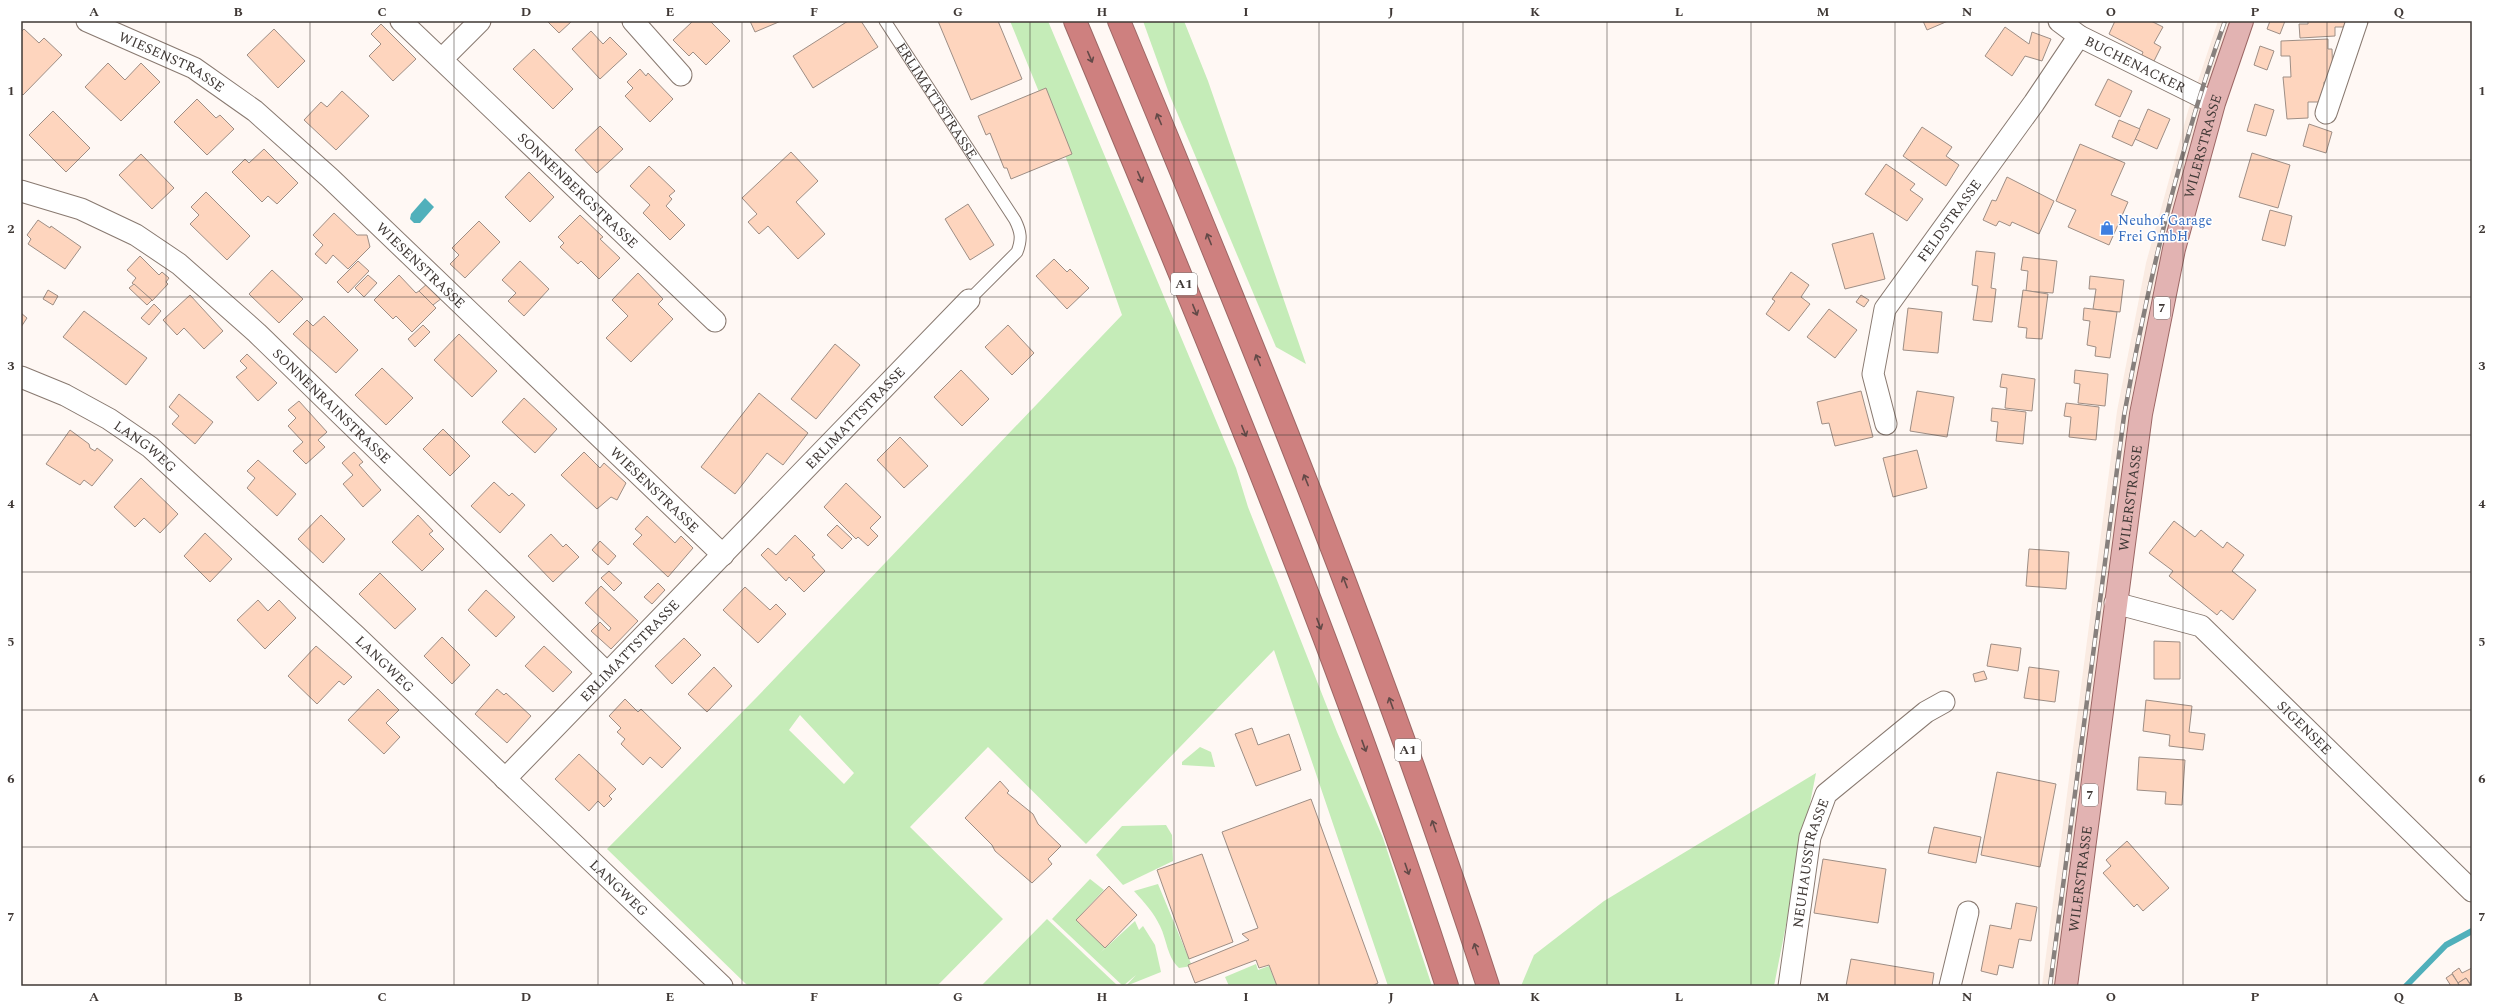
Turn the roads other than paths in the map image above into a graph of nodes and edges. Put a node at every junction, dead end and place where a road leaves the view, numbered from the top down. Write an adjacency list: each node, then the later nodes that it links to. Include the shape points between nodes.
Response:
1 (87, 21): 21 (street, WIESENSTRASSE, via 194,68 255,111 330,178)
2 (401, 21): 12 (street, SONNENBERGSTRASSE)
3 (480, 21): 12 (street)
4 (633, 21): 13 (street)
5 (885, 21): 17 (lane, ERLIMATTSTRASSE, via 1021,233 1021,242 1016,252)
6 (1075, 21): 29 (highway, A1, one-way to 29, via 1159,221 1290,549 1388,813)
7 (1119, 21): 30 (highway, A1, one-way to 7, via 1427,805 1363,629 1278,411)
8 (2059, 21): 11 (street, BUCHENACKER)
9 (2242, 21): 14 (main road, WILERSTRASSE / 7)
10 (2357, 21): 15 (street)
11 (2079, 36): 14 (street, BUCHENACKER); 20 (street, FELDSTRASSE, via 2034,103 1885,309 1873,374)
12 (442, 59): 18 (street, SONNENBERGSTRASSE)
13 (681, 75)
14 (2214, 103): 22 (main road, WILERSTRASSE / 7, via 2174,249 2144,398)
15 (2326, 113)
16 (21, 191): 23 (street, SONNENRAINSTRASSE, via 81,209 136,235 179,264 257,333)
17 (969, 300): 21 (street, ERLIMATTSTRASSE)
18 (715, 321)
19 (21, 378): 25 (street, LANGWEG, via 65,395 109,419 150,447 356,636)
20 (1886, 424)
21 (722, 555): 23 (street, ERLIMATTSTRASSE)
22 (2115, 603): 26 (street, SIGENSEE, via 2201,626); 33 (main road, WILERSTRASSE / 7)
23 (607, 673): 25 (street, ERLIMATTSTRASSE)
24 (1944, 702): 31 (street, NEUHAUSSTRASSE, via 1926,712 1826,794 1810,836)
25 (505, 779): 28 (street, LANGWEG)
26 (2472, 891)
27 (1968, 912): 32 (street)
28 (722, 986)
29 (1447, 986)
30 (1488, 986)
31 (1789, 986)
32 (1950, 986)
33 (2066, 986)

